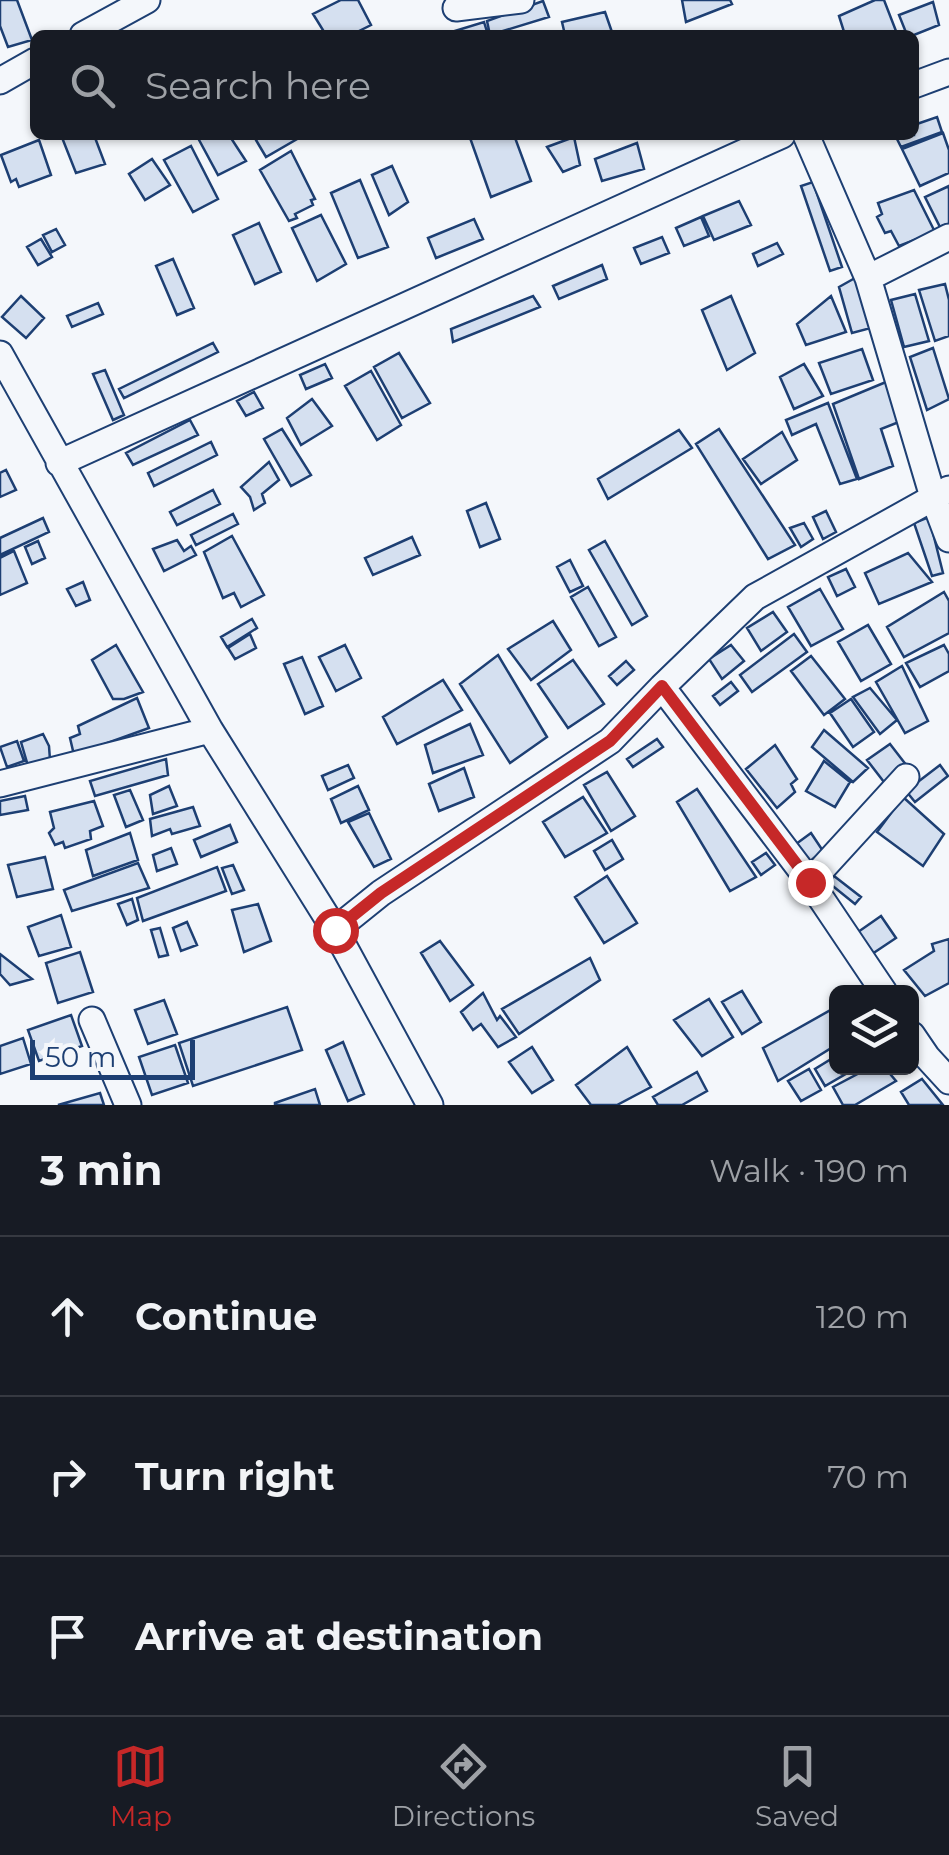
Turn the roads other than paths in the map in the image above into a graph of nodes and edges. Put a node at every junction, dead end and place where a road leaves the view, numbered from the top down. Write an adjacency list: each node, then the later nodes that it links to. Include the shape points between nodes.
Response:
1 (147, 0): 4 (street)
2 (521, 0): 3 (street)
3 (456, 8)
4 (92, 30)
5 (30, 64): 7 (street)
6 (949, 72): 8 (street)
7 (0, 80)
8 (919, 83)
9 (771, 140): 14 (street)
10 (808, 140): 12 (street)
11 (949, 237): 12 (street)
12 (868, 278): 15 (street)
13 (0, 354): 14 (street)
14 (60, 464): 18 (street)
15 (941, 493): 16 (street); 17 (street, via 755,597)
16 (949, 539)
17 (662, 686): 21 (street); 22 (street, via 610,741)
18 (210, 730): 20 (street); 22 (street)
19 (906, 777): 21 (street)
20 (0, 784)
21 (810, 882): 23 (street)
22 (335, 930): 28 (street)
23 (879, 985)
24 (92, 1020): 27 (street)
25 (919, 1046): 26 (street)
26 (949, 1081)
27 (128, 1105)
28 (430, 1105)

